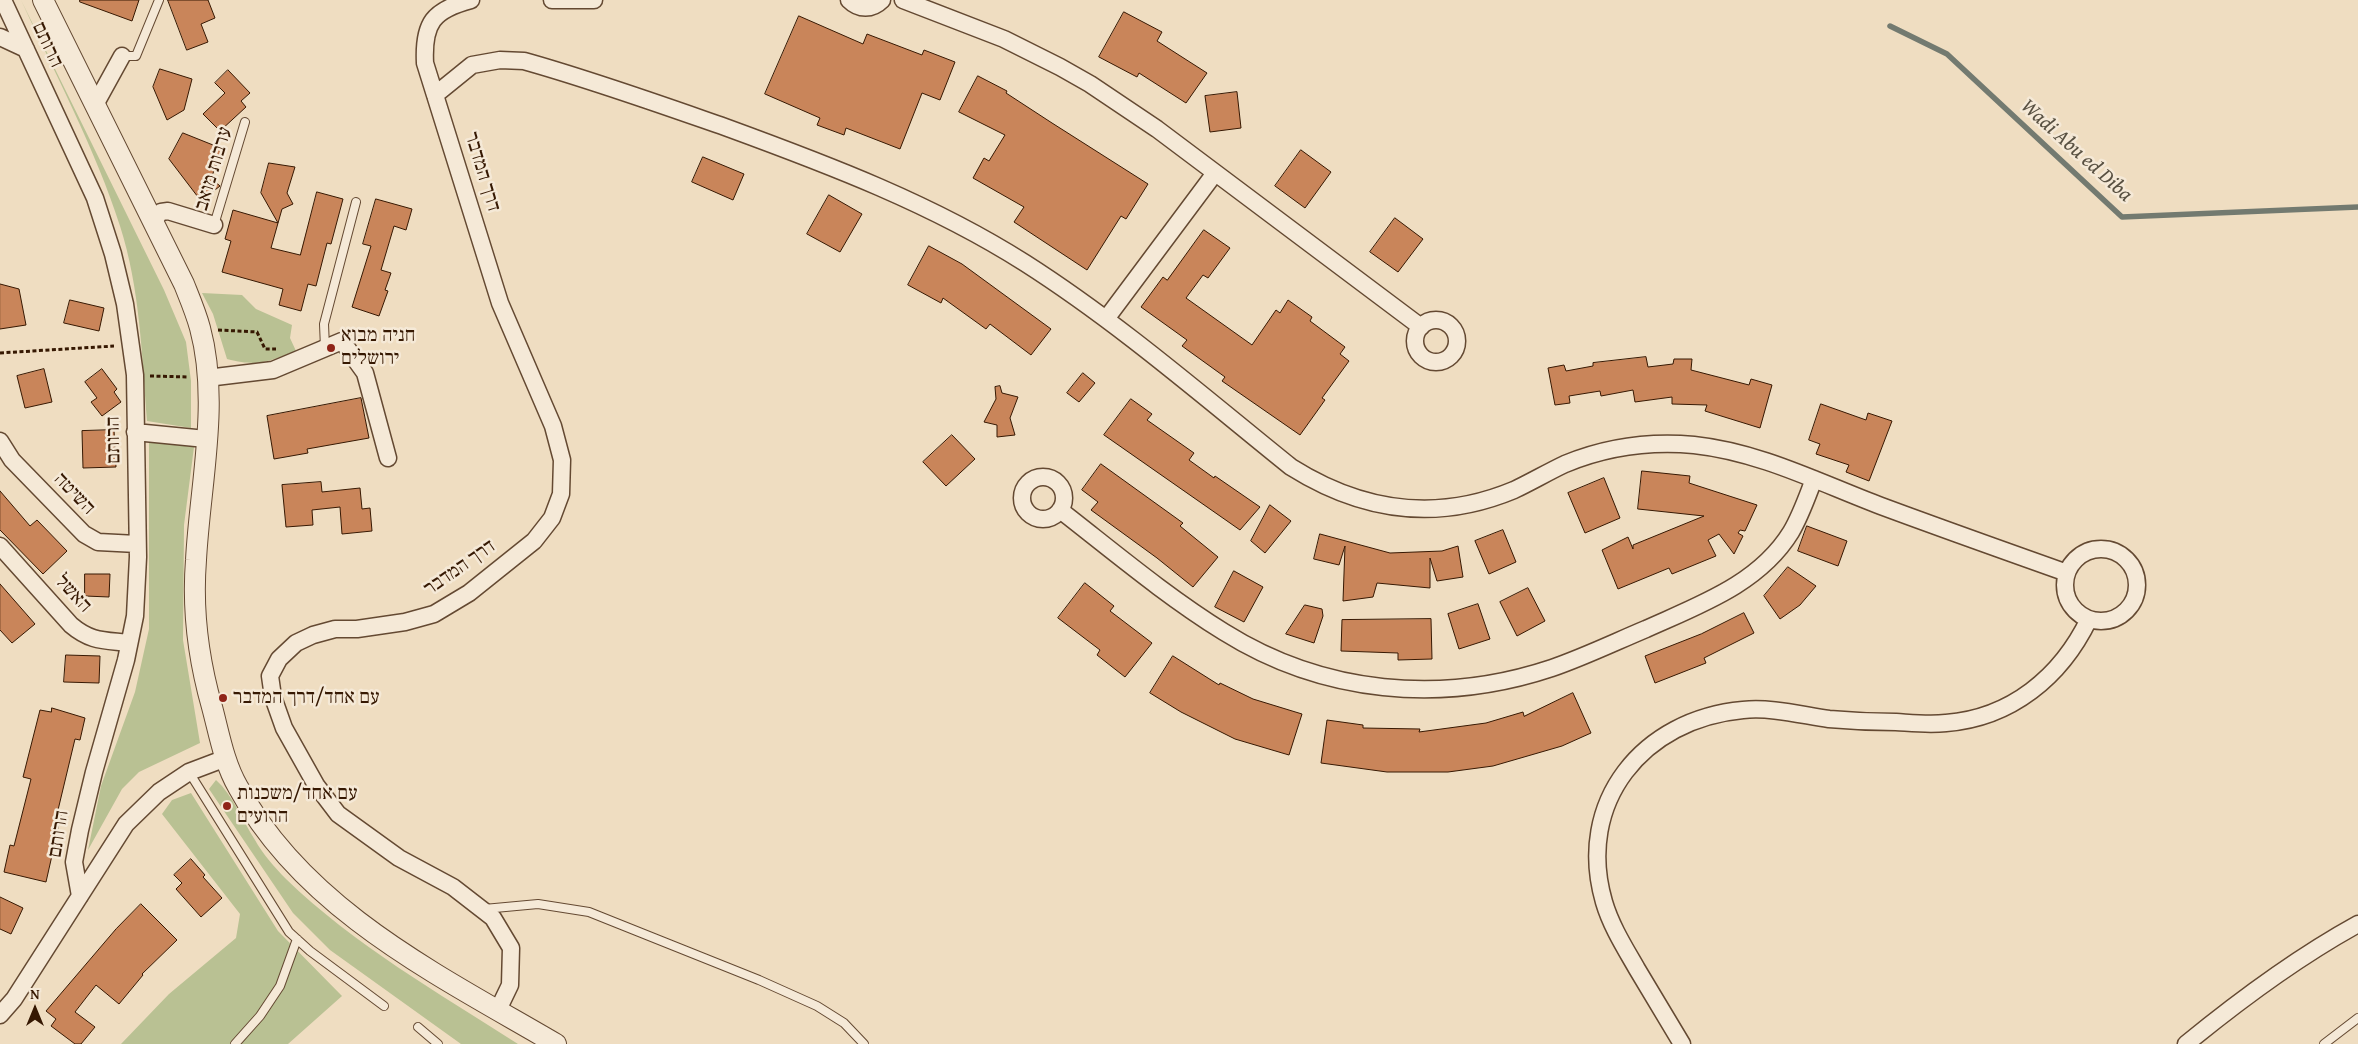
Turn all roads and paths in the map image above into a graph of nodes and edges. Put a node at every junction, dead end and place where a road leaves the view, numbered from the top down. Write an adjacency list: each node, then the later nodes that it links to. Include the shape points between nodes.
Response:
1 (3, 0): 11 (street, הרותם)
2 (43, 0): 14 (street)
3 (158, 0): 12 (lane, via 136,56)
4 (471, 0): 13 (street, דרך המדבר, via 441,12 429,25 424,42 425,63)
5 (552, 0): 6 (street)
6 (594, 0)
7 (849, 0): 8 (street, via 865,8)
8 (882, 0)
9 (903, 0): 16 (street, via 1004,39 1060,67 1122,105)
10 (0, 37): 11 (street)
11 (26, 48): 23 (street, הרותם, via 95,198 125,304)
12 (122, 56): 14 (street)
13 (435, 95): 20 (street, via 472,66 500,60 524,62 591,82 794,152 886,189 990,242); 43 (street, דרך המדבר, via 500,303 553,426 562,460 561,494 552,518 534,541 469,592 434,614 405,622 335,629 313,635 296,643 279,659 270,676 272,697 284,728 316,786 338,814 399,858 453,887)
14 (95, 105): 18 (street)
15 (245, 122): 19 (lane, ערבות מואב)
16 (1215, 173): 20 (street); 21 (street)
17 (356, 202): 24 (lane, via 324,324)
18 (153, 221): 19 (street, via 161,212 168,211); 22 (street, via 184,284)
19 (214, 225)
20 (1106, 319): 33 (street, via 1291,466 1337,492 1378,505 1411,509 1462,506 1514,490 1565,464 1591,455 1643,444 1669,443 1722,450 1779,465)
21 (1421, 327)
22 (200, 329): 26 (path, via 257,332 265,349 283,349); 28 (street)
23 (130, 345): 25 (path); 27 (street, הרותם)
24 (325, 348): 26 (street); 32 (street, via 342,341 364,373)
25 (0, 353)
26 (290, 363): 28 (street, via 264,372)
27 (135, 376): 28 (path); 29 (street, הרותם)
28 (207, 378): 30 (street)
29 (136, 432): 30 (street); 35 (street, הרותם)
30 (206, 439): 40 (street, via 194,615 200,660)
31 (0, 441): 35 (street, השיטה, via 12,460 84,534 98,542)
32 (388, 458)
33 (1814, 479): 34 (street, via 1797,521 1781,546 1759,568 1716,598 1552,668 1464,688 1422,691 1340,681 1301,670 1262,653 1188,609); 37 (street)
34 (1060, 510)
35 (137, 544): 39 (street, הרותם, via 135,616)
36 (0, 546): 39 (street, האשל, via 84,636)
37 (2067, 573): 38 (street, via 2065,585 2069,601); 38 (street, via 2080,556 2101,549 2117,553 2133,569 2136,585 2130,606 2112,619)
38 (2089, 619): 55 (street, via 2068,656 2041,685 2008,707 1989,715 1921,724 1745,709 1708,714 1676,727 1648,746 1625,771 1609,799 1599,832 1597,867 1604,903 1620,940)
39 (129, 642): 42 (street, הרותם, via 80,830 74,862)
40 (226, 758): 41 (street); 47 (street, via 236,785 259,822 294,865 378,936)
41 (189, 772): 42 (street, via 159,792 126,824); 45 (lane, via 289,932)
42 (80, 896): 48 (street, via 14,999)
43 (484, 909): 47 (street, דרך המדבר, via 511,948 510,985); 54 (lane, via 538,904 589,912 817,1006 844,1023)
44 (2358, 924): 56 (street, via 2270,978)
45 (297, 939): 46 (lane); 51 (lane, via 280,986 260,1016)
46 (384, 1006)
47 (498, 1010): 53 (street)
48 (0, 1015)
49 (2358, 1018): 57 (lane)
50 (418, 1027): 52 (lane)
51 (235, 1044)
52 (438, 1044)
53 (556, 1044)
54 (864, 1044)
55 (1682, 1044)
56 (2186, 1044)
57 (2324, 1044)

